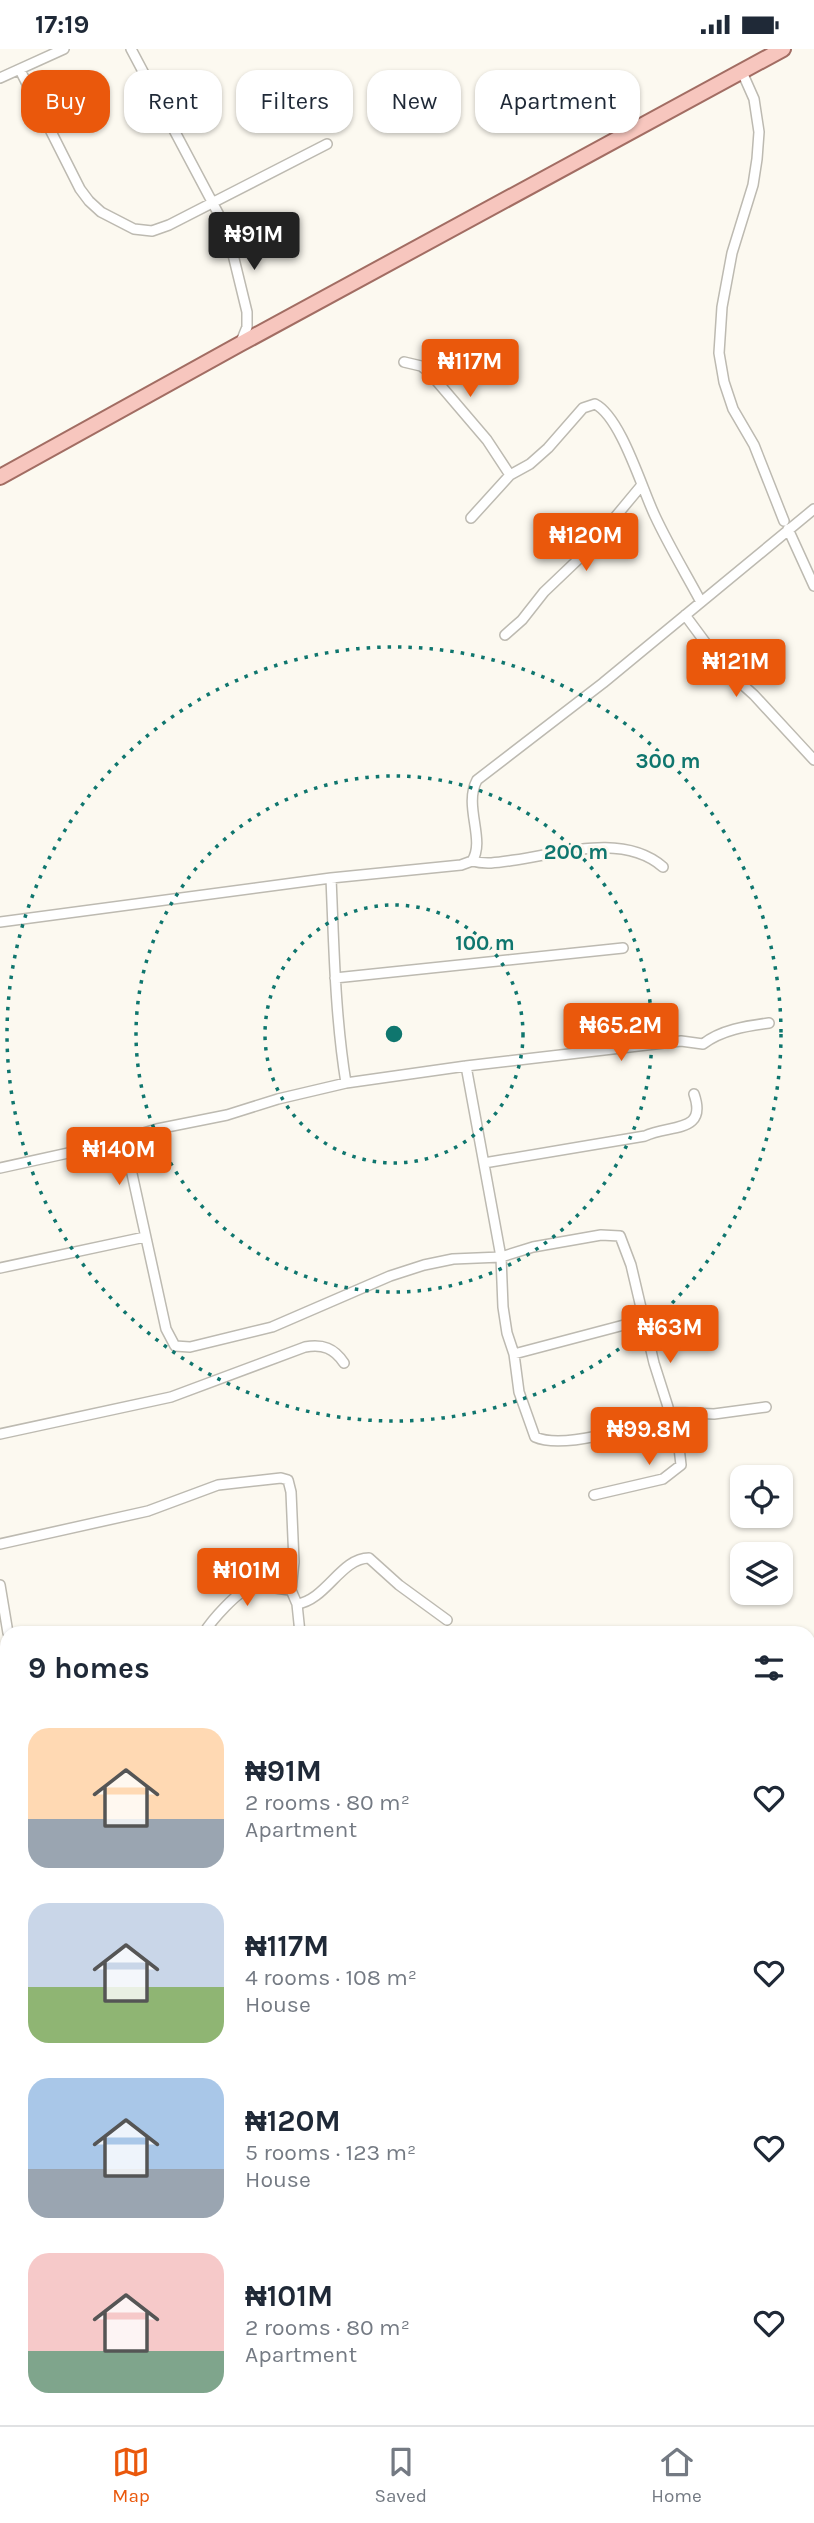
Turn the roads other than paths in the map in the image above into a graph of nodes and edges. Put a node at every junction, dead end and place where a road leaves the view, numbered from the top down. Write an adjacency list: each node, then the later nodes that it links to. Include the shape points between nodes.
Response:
1 (65, 49): 4 (street)
2 (131, 49): 8 (street)
3 (783, 49): 5 (main road)
4 (20, 70): 6 (street); 8 (street, via 80,189 101,212 134,229 152,231)
5 (742, 72): 9 (main road); 16 (street, via 754,99 757,159 732,253 719,353 733,409 754,445)
6 (0, 78)
7 (327, 144): 8 (street)
8 (214, 204): 9 (street, via 227,230 245,295 247,327)
9 (240, 344): 12 (main road)
10 (404, 362): 11 (street, via 429,372)
11 (510, 474): 13 (street, via 530,464 583,408 595,404 620,437); 15 (street)
12 (0, 477)
13 (641, 486): 18 (street); 20 (street, via 587,551)
14 (814, 509): 16 (street)
15 (471, 518)
16 (786, 525): 17 (street); 18 (street)
17 (814, 586)
18 (701, 602): 19 (street)
19 (685, 615): 21 (street, via 725,669); 22 (street, via 477,780 471,800 476,850)
20 (505, 635)
21 (814, 760)
22 (472, 861): 23 (street, via 495,863 624,848 643,853); 24 (street)
23 (663, 867)
24 (331, 878): 25 (street); 27 (street)
25 (0, 922)
26 (623, 948): 27 (street)
27 (335, 978): 30 (street)
28 (769, 1023): 29 (street, via 740,1027 703,1044 681,1041)
29 (466, 1066): 30 (street); 33 (street)
30 (346, 1083): 32 (street)
31 (694, 1094): 33 (street, via 699,1106 696,1118 674,1129)
32 (135, 1137): 34 (street); 35 (street, via 129,1160)
33 (484, 1163): 36 (street)
34 (0, 1168)
35 (145, 1237): 36 (street, via 169,1338 175,1346 190,1347 272,1327 424,1265); 37 (street)
36 (501, 1257): 38 (street, via 533,1247 621,1236); 39 (street, via 503,1307)
37 (0, 1268)
38 (643, 1320): 39 (street); 42 (street)
39 (514, 1354): 42 (street, via 519,1392 535,1437 544,1441 607,1433 664,1417)
40 (344, 1363): 43 (street, via 328,1347 305,1347 171,1397)
41 (766, 1407): 42 (street, via 714,1415)
42 (667, 1412): 44 (street, via 676,1421 681,1465 663,1479)
43 (0, 1434)
44 (594, 1495)
45 (0, 1544): 47 (street, via 148,1511 218,1485 281,1478 288,1480 291,1492)
46 (0, 1585): 50 (street)
47 (291, 1590): 48 (street); 51 (street, via 250,1587)
48 (297, 1604): 49 (street, via 317,1597 343,1571 369,1557); 52 (street)
49 (447, 1620)
50 (7, 1626)
51 (210, 1626)
52 (299, 1626)

